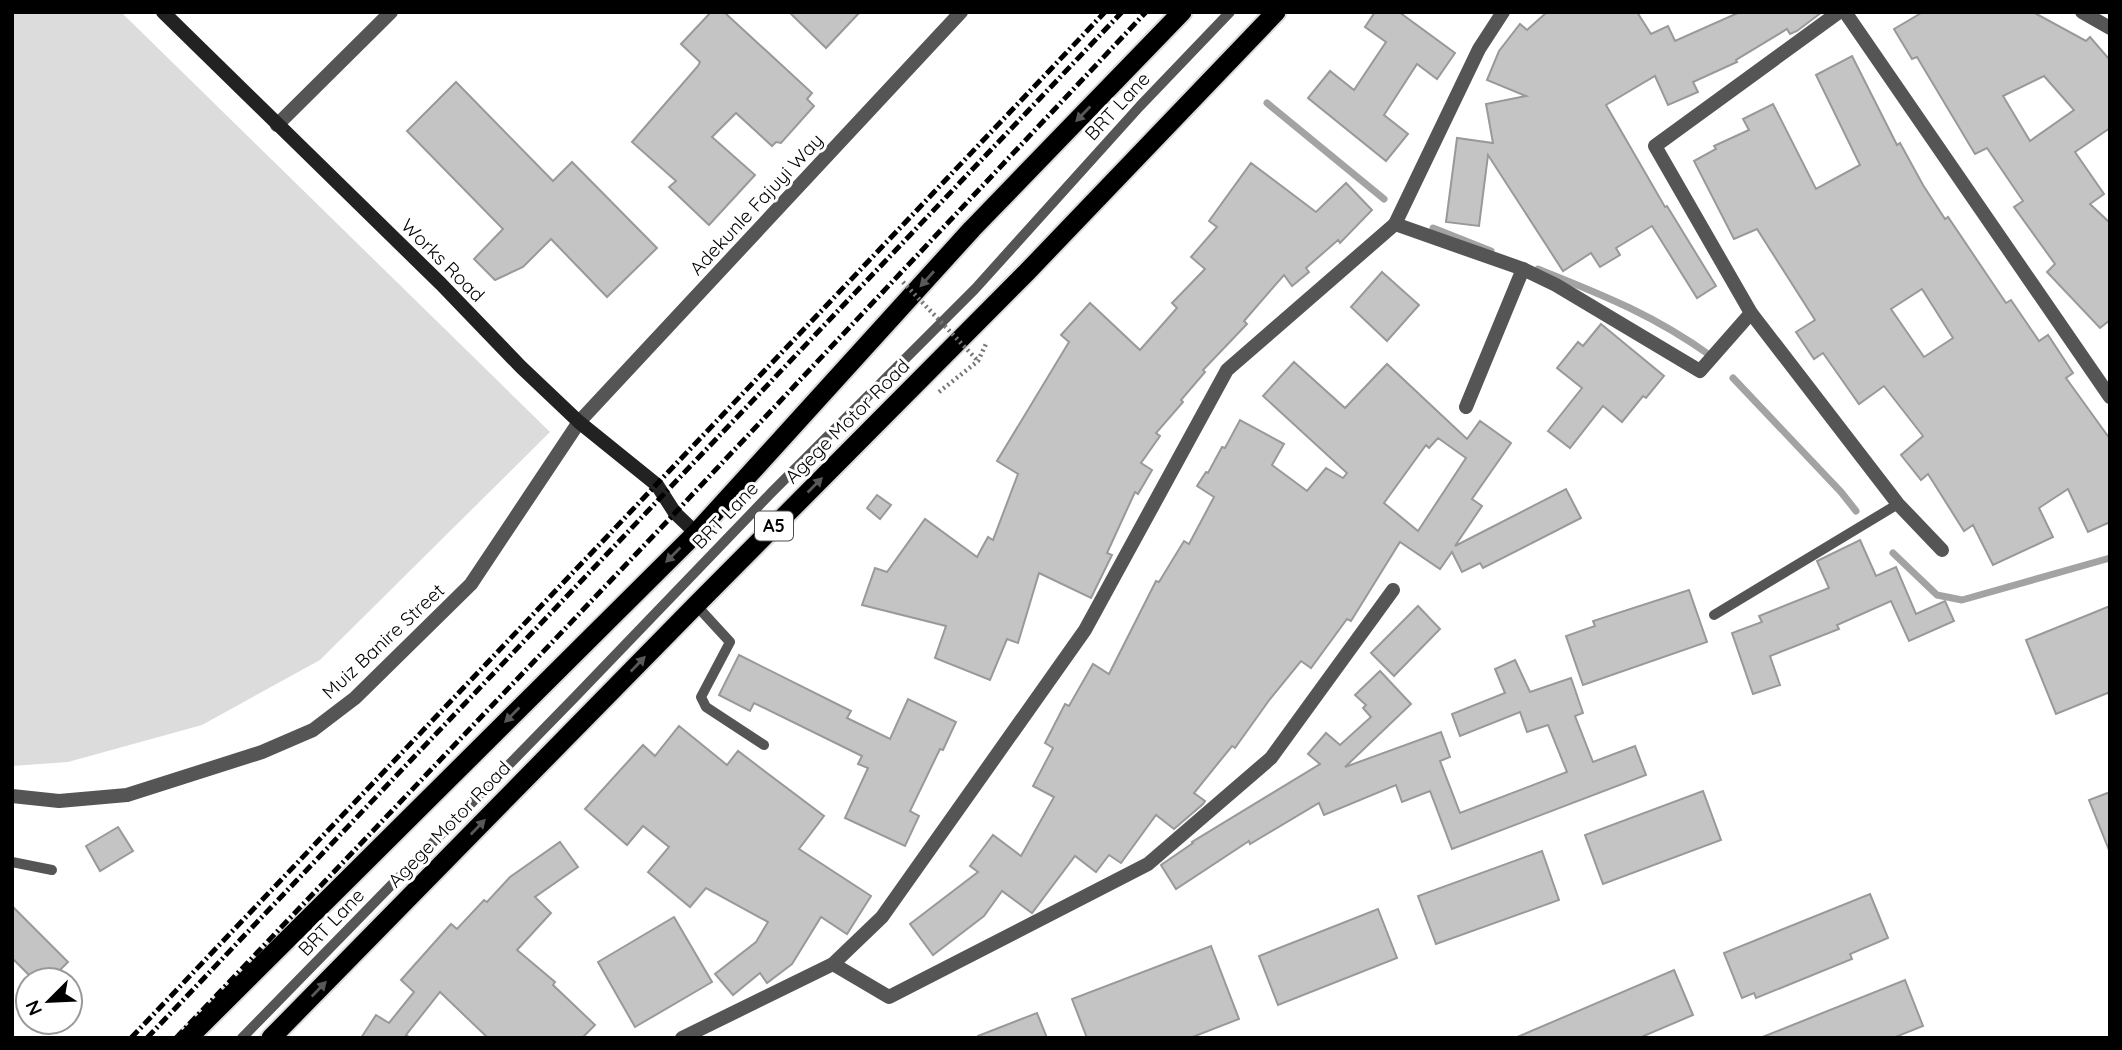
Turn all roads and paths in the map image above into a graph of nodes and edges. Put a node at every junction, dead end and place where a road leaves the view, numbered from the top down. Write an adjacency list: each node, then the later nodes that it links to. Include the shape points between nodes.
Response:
1 (163, 12): 12 (main road, Works Road)
2 (391, 12): 12 (street)
3 (961, 12): 20 (street, Adekunle Fajuyi Way)
4 (1182, 12): 22 (highway, Agege Motor Road, one-way to 22, via 972,229)
5 (1230, 12): 33 (lane, BRT Lane, via 975,289)
6 (1276, 12): 25 (highway, Agege Motor Road / A5, one-way to 6, via 1027,272)
7 (1503, 12): 13 (street, via 1479,49)
8 (1839, 12): 16 (street, via 1655,146)
9 (1845, 12): 18 (street)
10 (2082, 12): 11 (street)
11 (2110, 28)
12 (277, 125): 20 (main road, Works Road)
13 (1395, 224): 14 (street); 31 (street, via 1227,370 1085,630 882,917)
14 (1523, 269): 16 (street, via 1700,371); 19 (street)
15 (903, 282): 17 (path, bridge)
16 (1752, 313): 21 (street)
17 (978, 361)
18 (2110, 397)
19 (1466, 407)
20 (579, 422): 22 (main road, Works Road, via 657,485 675,513); 28 (street, Muiz Banire Street, via 471,584 355,698 313,730 262,752 127,795 59,801)
21 (1898, 504): 23 (street); 26 (lane)
22 (696, 533): 32 (highway, Agege Motor Road, one-way to 32)
23 (1942, 550)
24 (1393, 590): 31 (street, via 1271,758 1148,864 889,997)
25 (696, 605): 27 (lane, via 730,642 701,697 706,707); 34 (highway, Agege Motor Road / A5, one-way to 25)
26 (1714, 615)
27 (764, 745)
28 (12, 796)
29 (12, 862): 30 (lane)
30 (52, 870)
31 (833, 964): 35 (street)
32 (188, 1038)
33 (242, 1038)
34 (271, 1038)
35 (682, 1038)

